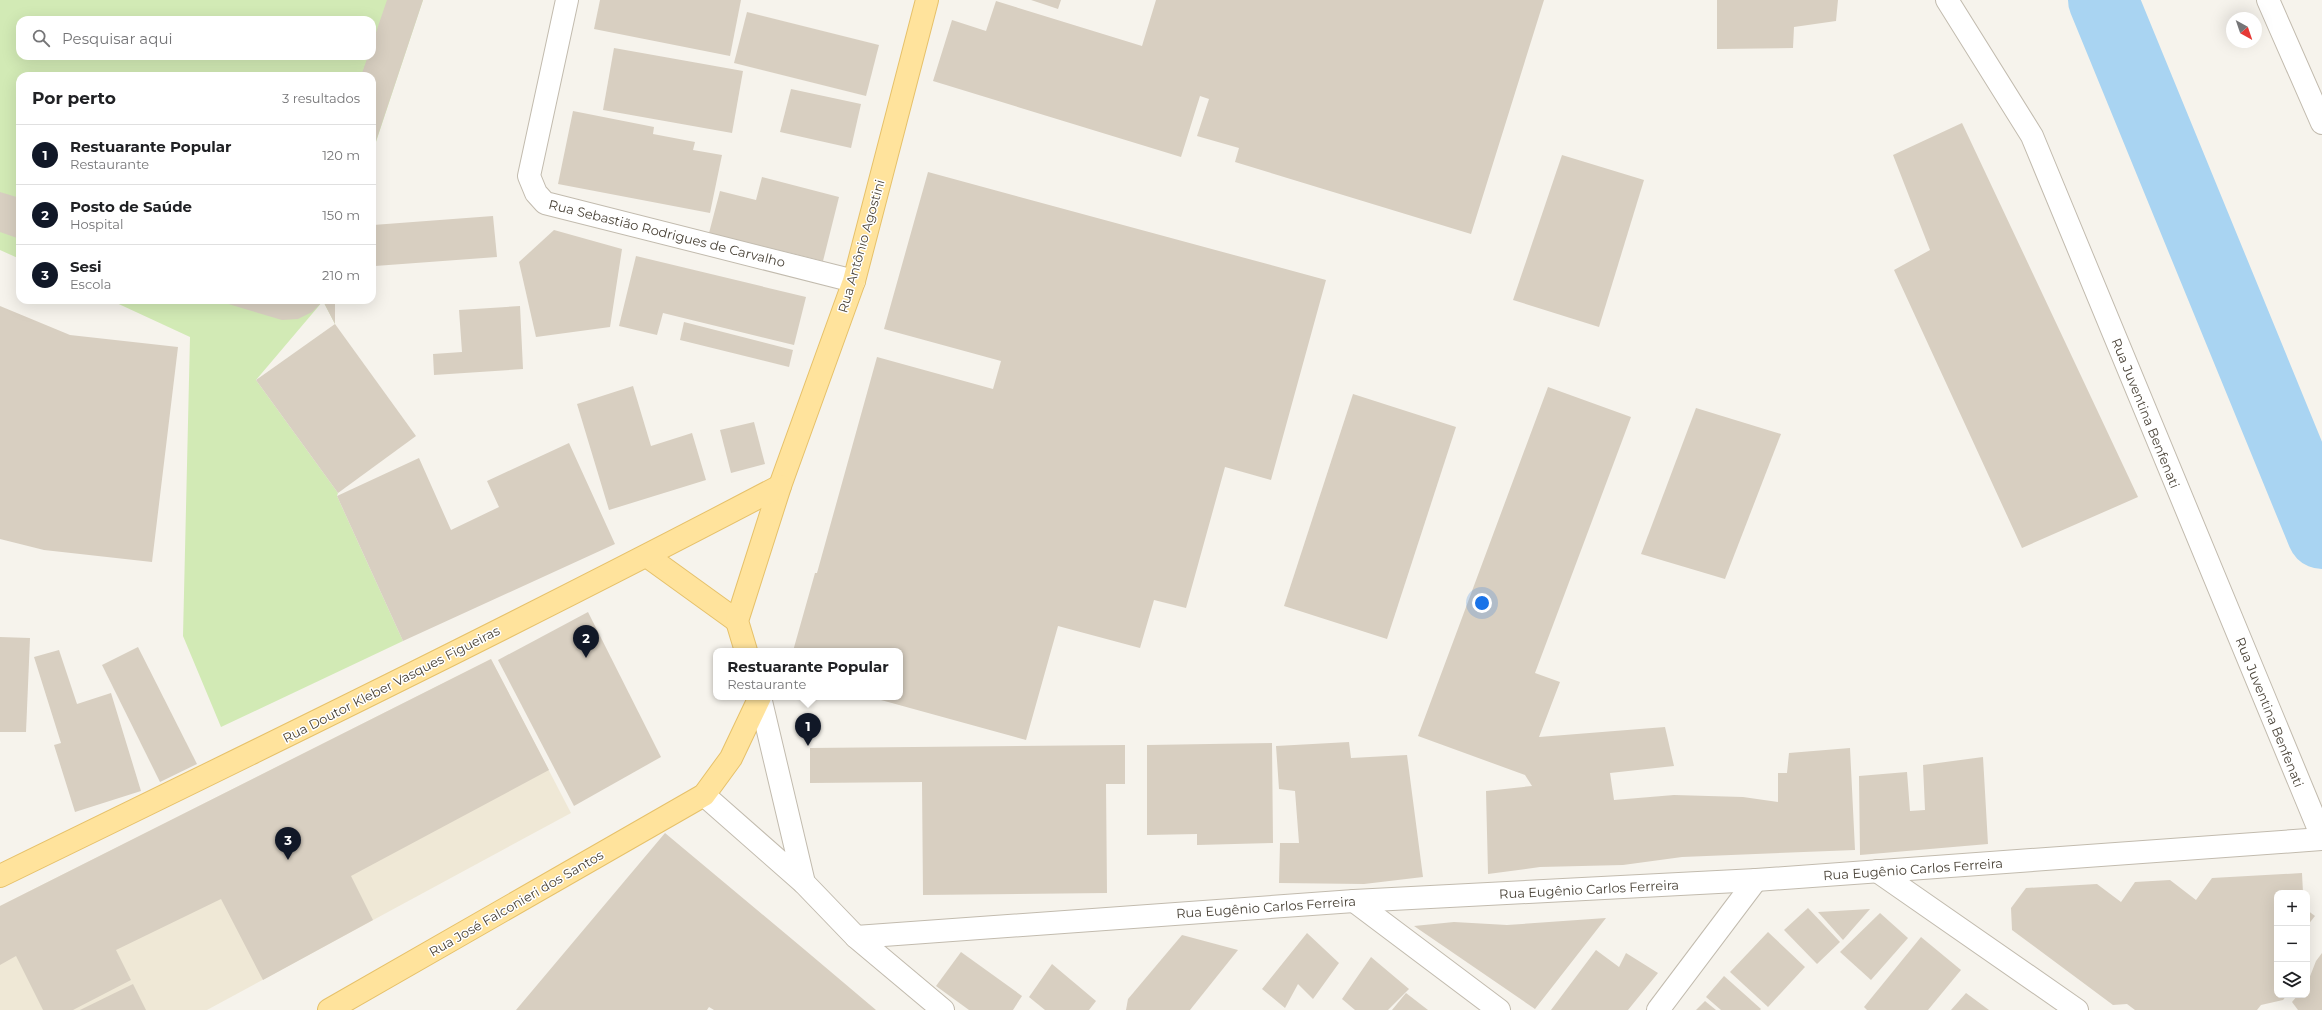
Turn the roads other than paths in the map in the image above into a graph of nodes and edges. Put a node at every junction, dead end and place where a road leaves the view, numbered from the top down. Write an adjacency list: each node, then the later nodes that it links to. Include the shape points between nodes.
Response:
1 (567, 0): 6 (street, Rua Sebastião Rodrigues de Carvalho, via 529,176 536,193 545,203)
2 (927, 0): 6 (main road, Rua Antônio Agostini)
3 (1947, 0): 14 (street, Rua Juventina Benfenati, via 2032,136)
4 (2268, 0): 5 (street)
5 (2322, 123)
6 (854, 281): 7 (main road, Rua Antônio Agostini)
7 (780, 486): 8 (main road, Rua Doutor Kleber Vasques Figueiras); 9 (main road, Rua Antônio Agostini)
8 (647, 556): 9 (main road); 16 (main road, Rua Doutor Kleber Vasques Figueiras)
9 (737, 621): 10 (main road)
10 (745, 648)
11 (759, 700): 13 (main road, via 731,758)
12 (761, 700): 18 (street)
13 (704, 795): 18 (street); 21 (main road, Rua José Falconieri dos Santos)
14 (2322, 838): 15 (street, Rua Eugênio Carlos Ferreira)
15 (1877, 871): 17 (street, Rua Eugênio Carlos Ferreira); 25 (street)
16 (0, 876)
17 (1756, 880): 19 (street, Rua Eugênio Carlos Ferreira); 24 (street)
18 (804, 883): 20 (street)
19 (1354, 901): 20 (street, Rua Eugênio Carlos Ferreira); 23 (street)
20 (856, 937): 22 (street)
21 (329, 1010)
22 (943, 1010)
23 (1498, 1010)
24 (1658, 1010)
25 (2077, 1010)

